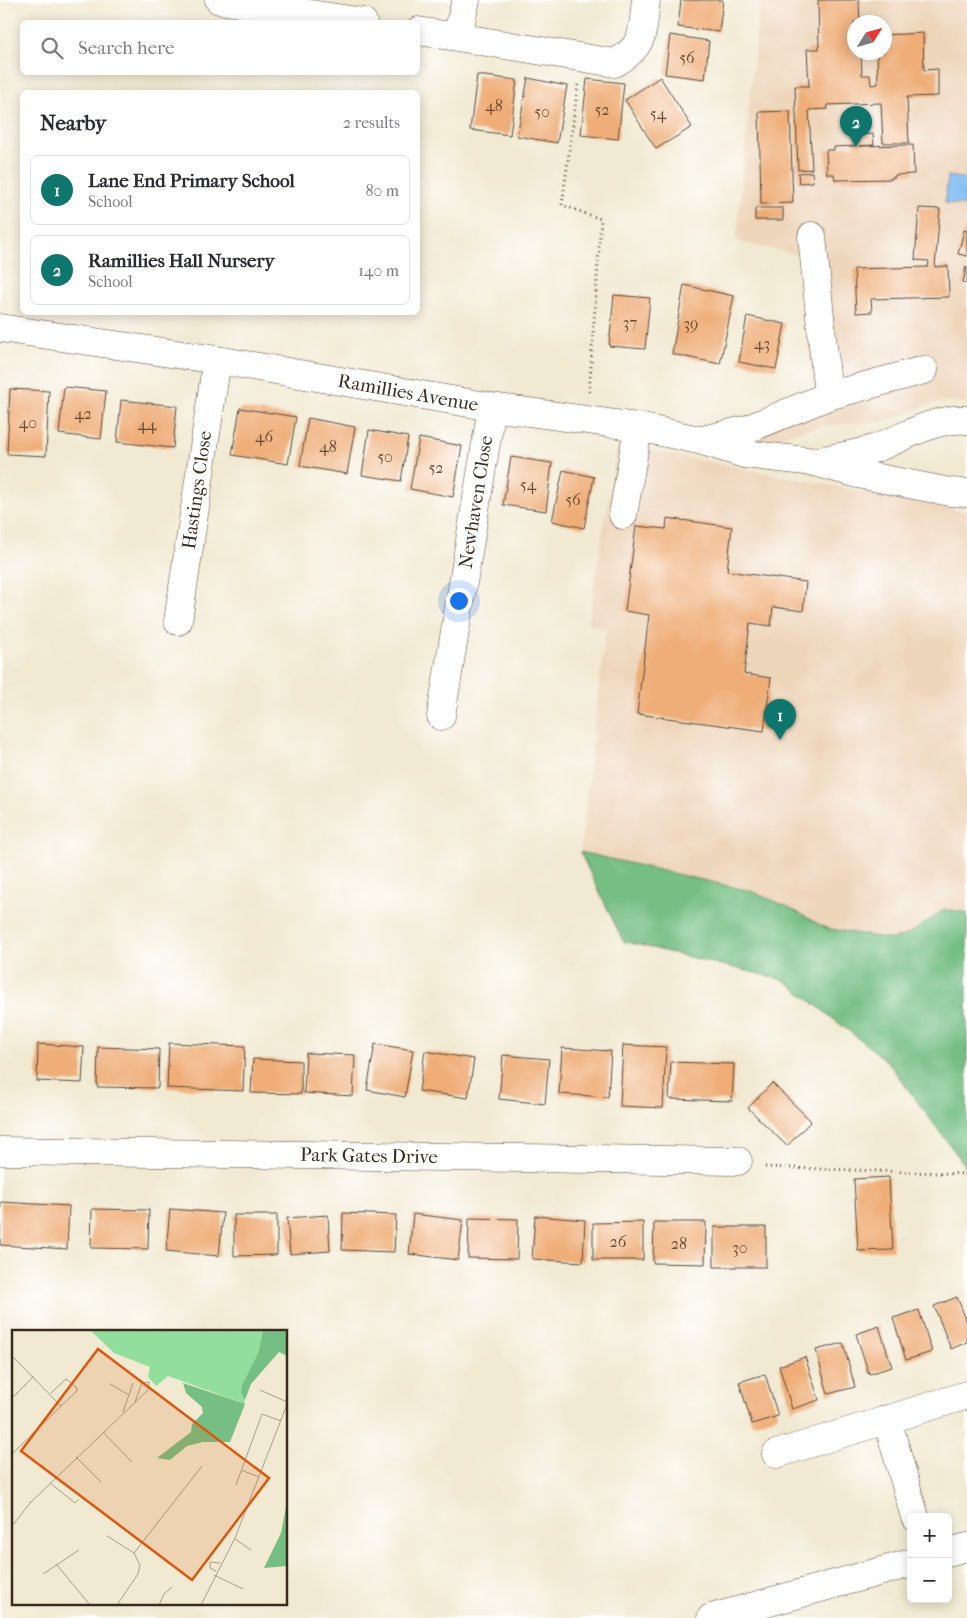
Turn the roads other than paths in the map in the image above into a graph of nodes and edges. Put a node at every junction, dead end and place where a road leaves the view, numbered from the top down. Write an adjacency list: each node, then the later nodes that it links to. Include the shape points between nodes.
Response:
1 (219, 0): 4 (street)
2 (466, 0): 6 (street)
3 (646, 0): 6 (street, via 642,38 630,54 615,63)
4 (350, 20)
5 (420, 31): 6 (street)
6 (457, 37)
7 (812, 236): 11 (street)
8 (0, 328): 9 (street, Ramillies Avenue)
9 (216, 360): 12 (street, Ramillies Avenue); 19 (street, Hastings Close)
10 (924, 370): 11 (street)
11 (828, 396): 15 (street, via 748,429)
12 (492, 407): 14 (street, Ramillies Avenue); 20 (street, Newhaven Close)
13 (967, 420): 16 (street, Ramillies Avenue, via 940,422 873,449)
14 (638, 426): 15 (street, Ramillies Avenue); 18 (street)
15 (699, 440): 16 (street, Ramillies Avenue, via 744,454)
16 (815, 462): 17 (street, Ramillies Avenue)
17 (967, 493)
18 (624, 515)
19 (178, 621)
20 (441, 716)
21 (0, 1151): 22 (street, Park Gates Drive)
22 (738, 1161)
23 (967, 1395): 24 (street)
24 (887, 1419): 25 (street); 26 (street)
25 (776, 1454)
26 (914, 1513)
27 (967, 1547): 28 (street)
28 (952, 1551)
29 (907, 1564): 30 (street)
30 (711, 1618)

